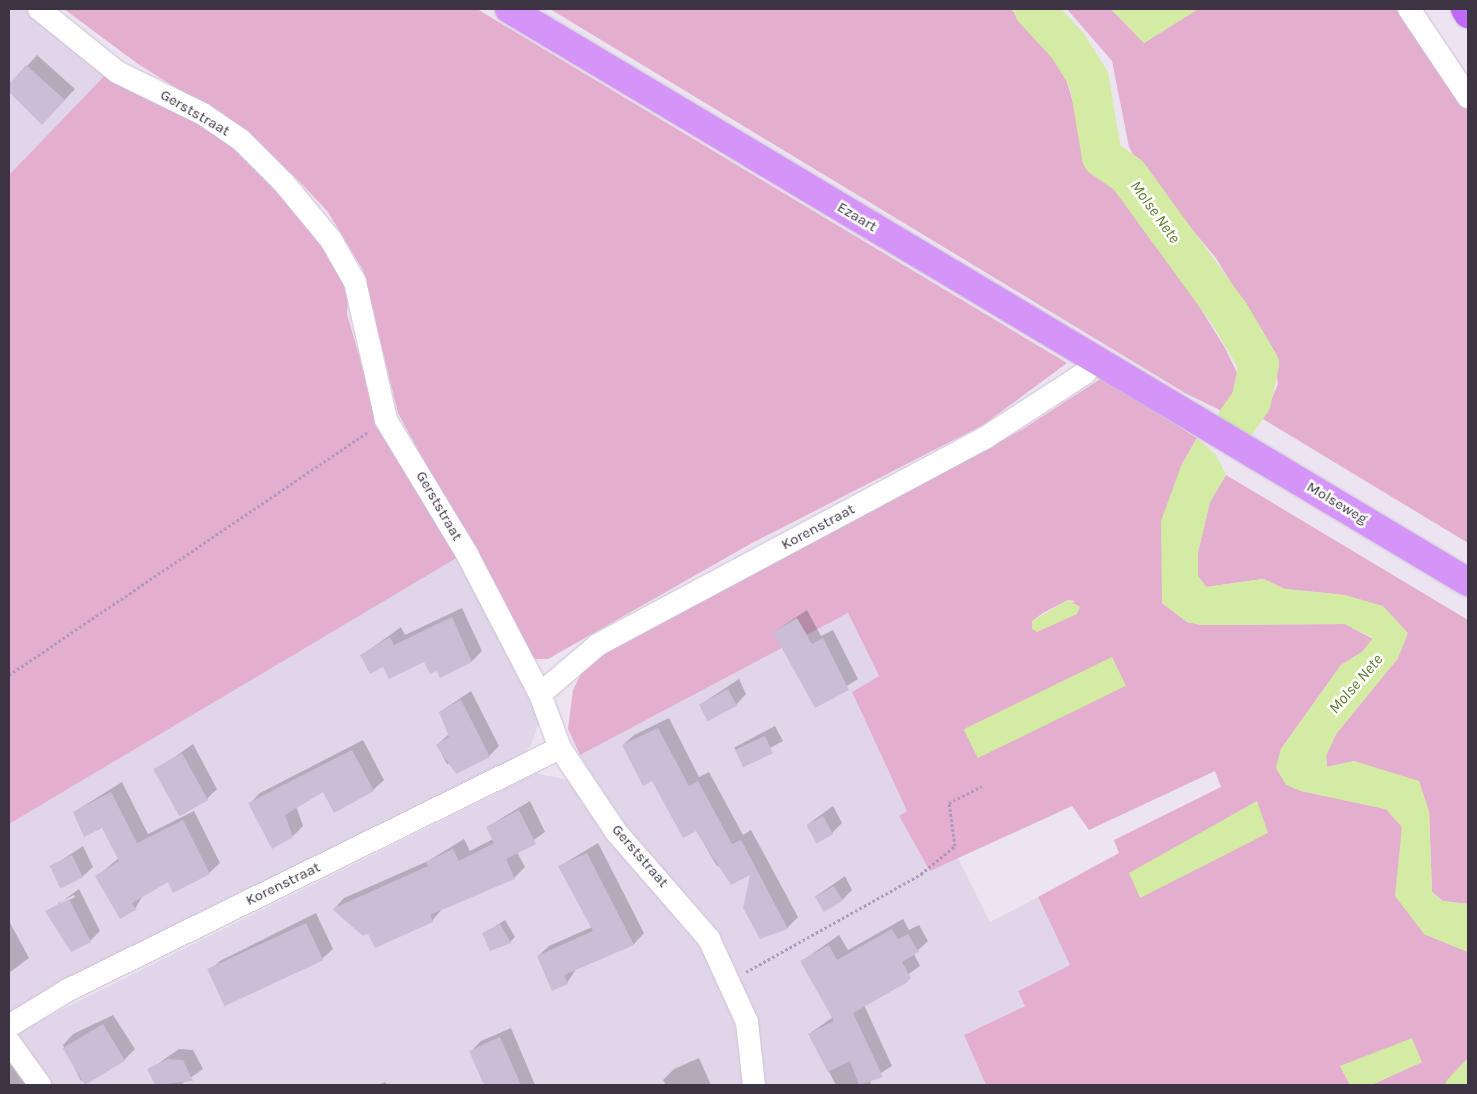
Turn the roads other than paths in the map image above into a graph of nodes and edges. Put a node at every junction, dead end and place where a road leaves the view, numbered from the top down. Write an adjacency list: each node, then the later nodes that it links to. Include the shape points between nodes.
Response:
1 (38, 9): 10 (street, Gerststraat, via 117,72 203,114 241,140 284,182 331,240 354,282 386,420 467,554)
2 (509, 9): 7 (main road, Ezaart)
3 (1409, 9): 6 (street)
4 (1465, 9): 5 (highway)
5 (1468, 14)
6 (1468, 97)
7 (1096, 360): 8 (main road, Ezaart); 10 (street, Korenstraat, via 1085,373 985,438 599,644)
8 (1205, 425): 9 (main road, Molseweg)
9 (1468, 582)
10 (540, 694): 11 (street, Gerststraat)
11 (560, 748): 12 (street, Korenstraat, via 68,990); 15 (street, Gerststraat, via 617,832 696,919 730,980 747,1022)
12 (9, 1026)
13 (9, 1042): 14 (street)
14 (40, 1085)
15 (754, 1085)

